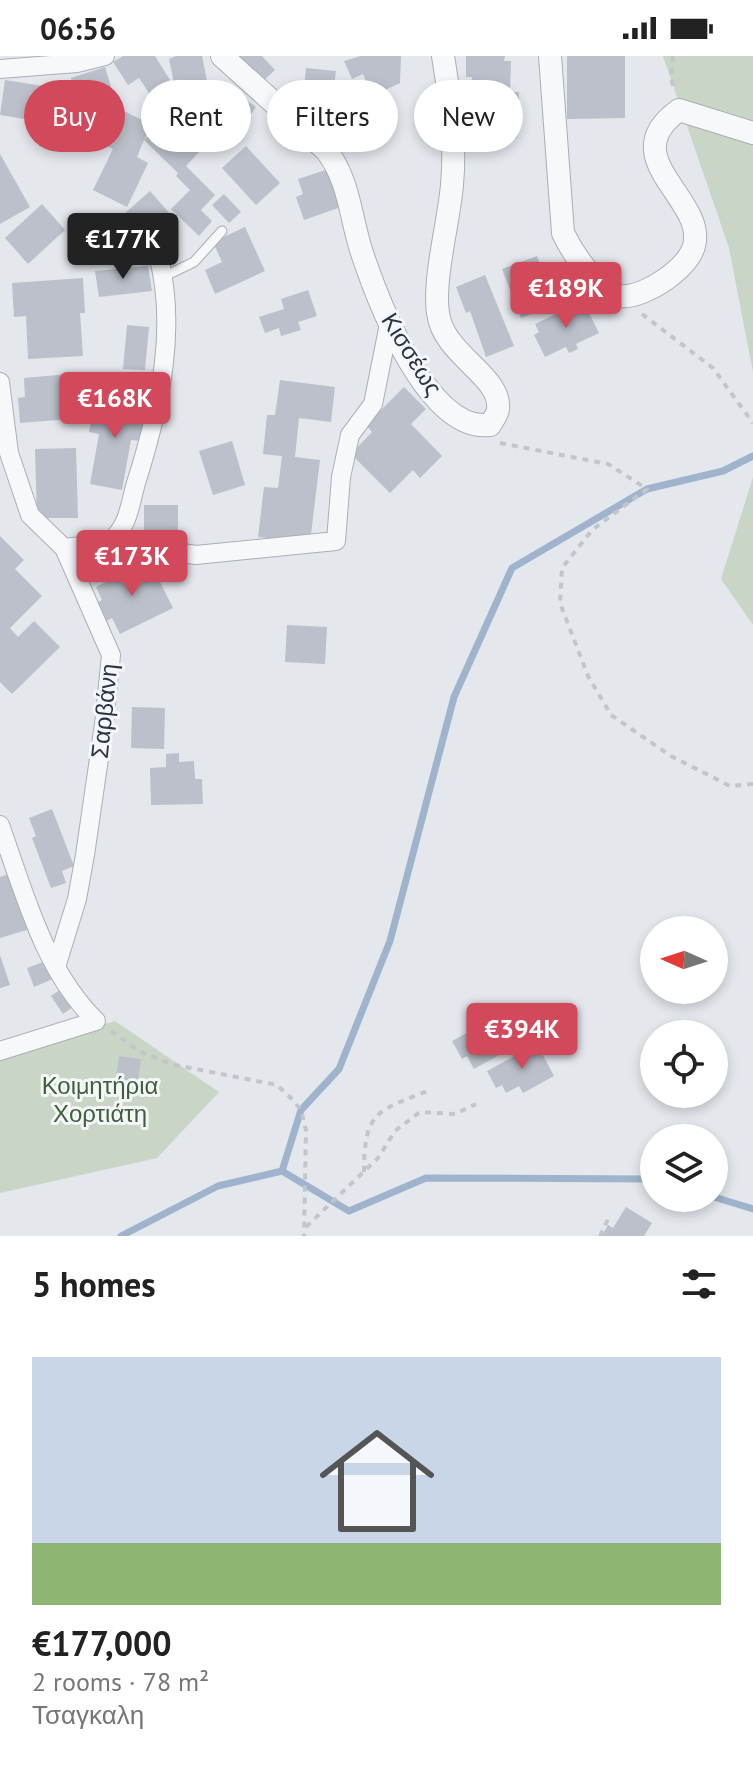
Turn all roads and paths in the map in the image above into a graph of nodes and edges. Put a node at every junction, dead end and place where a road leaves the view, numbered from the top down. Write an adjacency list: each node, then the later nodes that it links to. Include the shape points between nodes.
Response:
1 (105, 56): 6 (street)
2 (222, 56): 13 (street, Κισσέως, via 338,166 360,249)
3 (443, 56): 16 (street, Κισσέως, via 454,133 438,314 447,339 494,386 498,409)
4 (550, 56): 12 (street, via 563,233 574,255)
5 (673, 56): 7 (path, via 671,78)
6 (0, 69)
7 (679, 110): 8 (street); 12 (street, via 663,121 655,146 658,162 693,225 694,246 680,269 660,283)
8 (753, 133)
9 (222, 231): 11 (lane, via 194,262)
10 (156, 247): 11 (street)
11 (165, 276): 17 (street, via 165,368 123,530)
12 (618, 296): 15 (path, via 713,368)
13 (389, 324): 16 (street, Κισσέως, via 453,416 478,427); 17 (street, via 373,404 350,435 336,541 196,555)
14 (0, 382): 18 (street, Σαρβάνη, via 9,453 22,495 30,515)
15 (753, 423)
16 (490, 425): 19 (path, via 491,441 608,464 647,489 592,530 562,568 560,603 588,676 611,715 671,756 730,786)
17 (109, 543): 18 (street)
18 (64, 548): 21 (street, Σαρβάνη, via 98,619 112,667 77,899)
19 (753, 784)
20 (0, 825): 21 (street)
21 (56, 967): 22 (street)
22 (96, 1021): 23 (street); 28 (path, via 137,1050 170,1064 277,1085 292,1099 306,1130)
23 (0, 1051)
24 (430, 1090): 26 (path, via 393,1104 372,1119 364,1136)
25 (476, 1104): 26 (path, via 455,1114 420,1112 395,1131)
26 (364, 1172): 28 (path)
27 (610, 1215): 30 (path)
28 (305, 1228): 29 (path)
29 (304, 1236)
30 (600, 1236)

